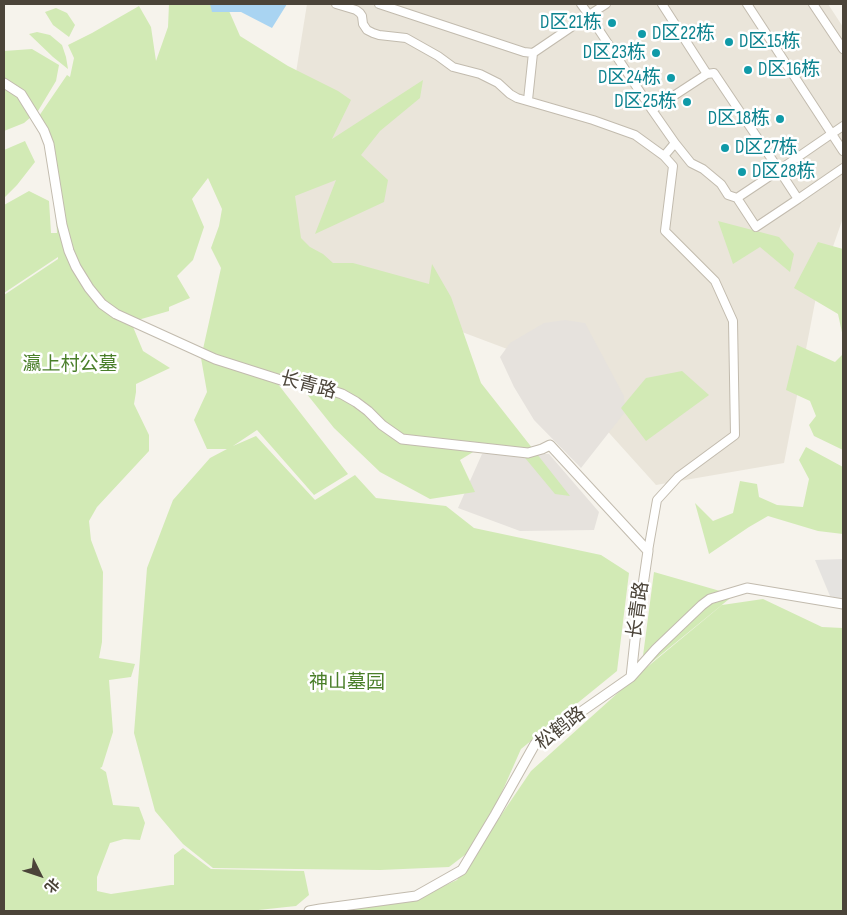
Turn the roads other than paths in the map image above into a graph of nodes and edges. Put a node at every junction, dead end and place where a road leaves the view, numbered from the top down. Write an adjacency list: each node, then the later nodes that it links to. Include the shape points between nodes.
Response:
1 (336, 4): 13 (street, via 360,13 363,24 373,33 406,38 453,67 480,74 517,98)
2 (380, 4): 10 (street)
3 (581, 4): 8 (street)
4 (606, 4): 8 (street)
5 (662, 4): 11 (street)
6 (747, 4): 16 (street)
7 (813, 4): 9 (street)
8 (589, 15): 10 (street); 14 (street)
9 (843, 49)
10 (533, 53): 13 (street)
11 (707, 74): 14 (street); 21 (street, via 714,73)
12 (4, 83): 24 (street, 长青路, via 21,94 44,131 70,251 76,267 102,304 116,314 215,359 342,394 402,439 528,453 550,445)
13 (528, 100): 19 (street, via 635,135)
14 (652, 110): 17 (street)
15 (843, 126): 16 (street)
16 (831, 134): 18 (street); 21 (street)
17 (675, 143): 19 (street); 22 (street, via 691,163 721,184 728,195)
18 (843, 151)
19 (664, 156): 24 (street, via 673,166 665,231 715,281 733,321 734,435 678,477 657,500)
20 (843, 168): 23 (street)
21 (778, 170): 22 (street); 23 (street)
22 (737, 198): 23 (street, via 756,227)
23 (798, 199)
24 (648, 551): 26 (street, 长青路)
25 (843, 604): 26 (street, 松鹤路, via 747,588 710,599)
26 (631, 677): 27 (street, 松鹤路, via 535,744 462,870 416,896)
27 (310, 911)

